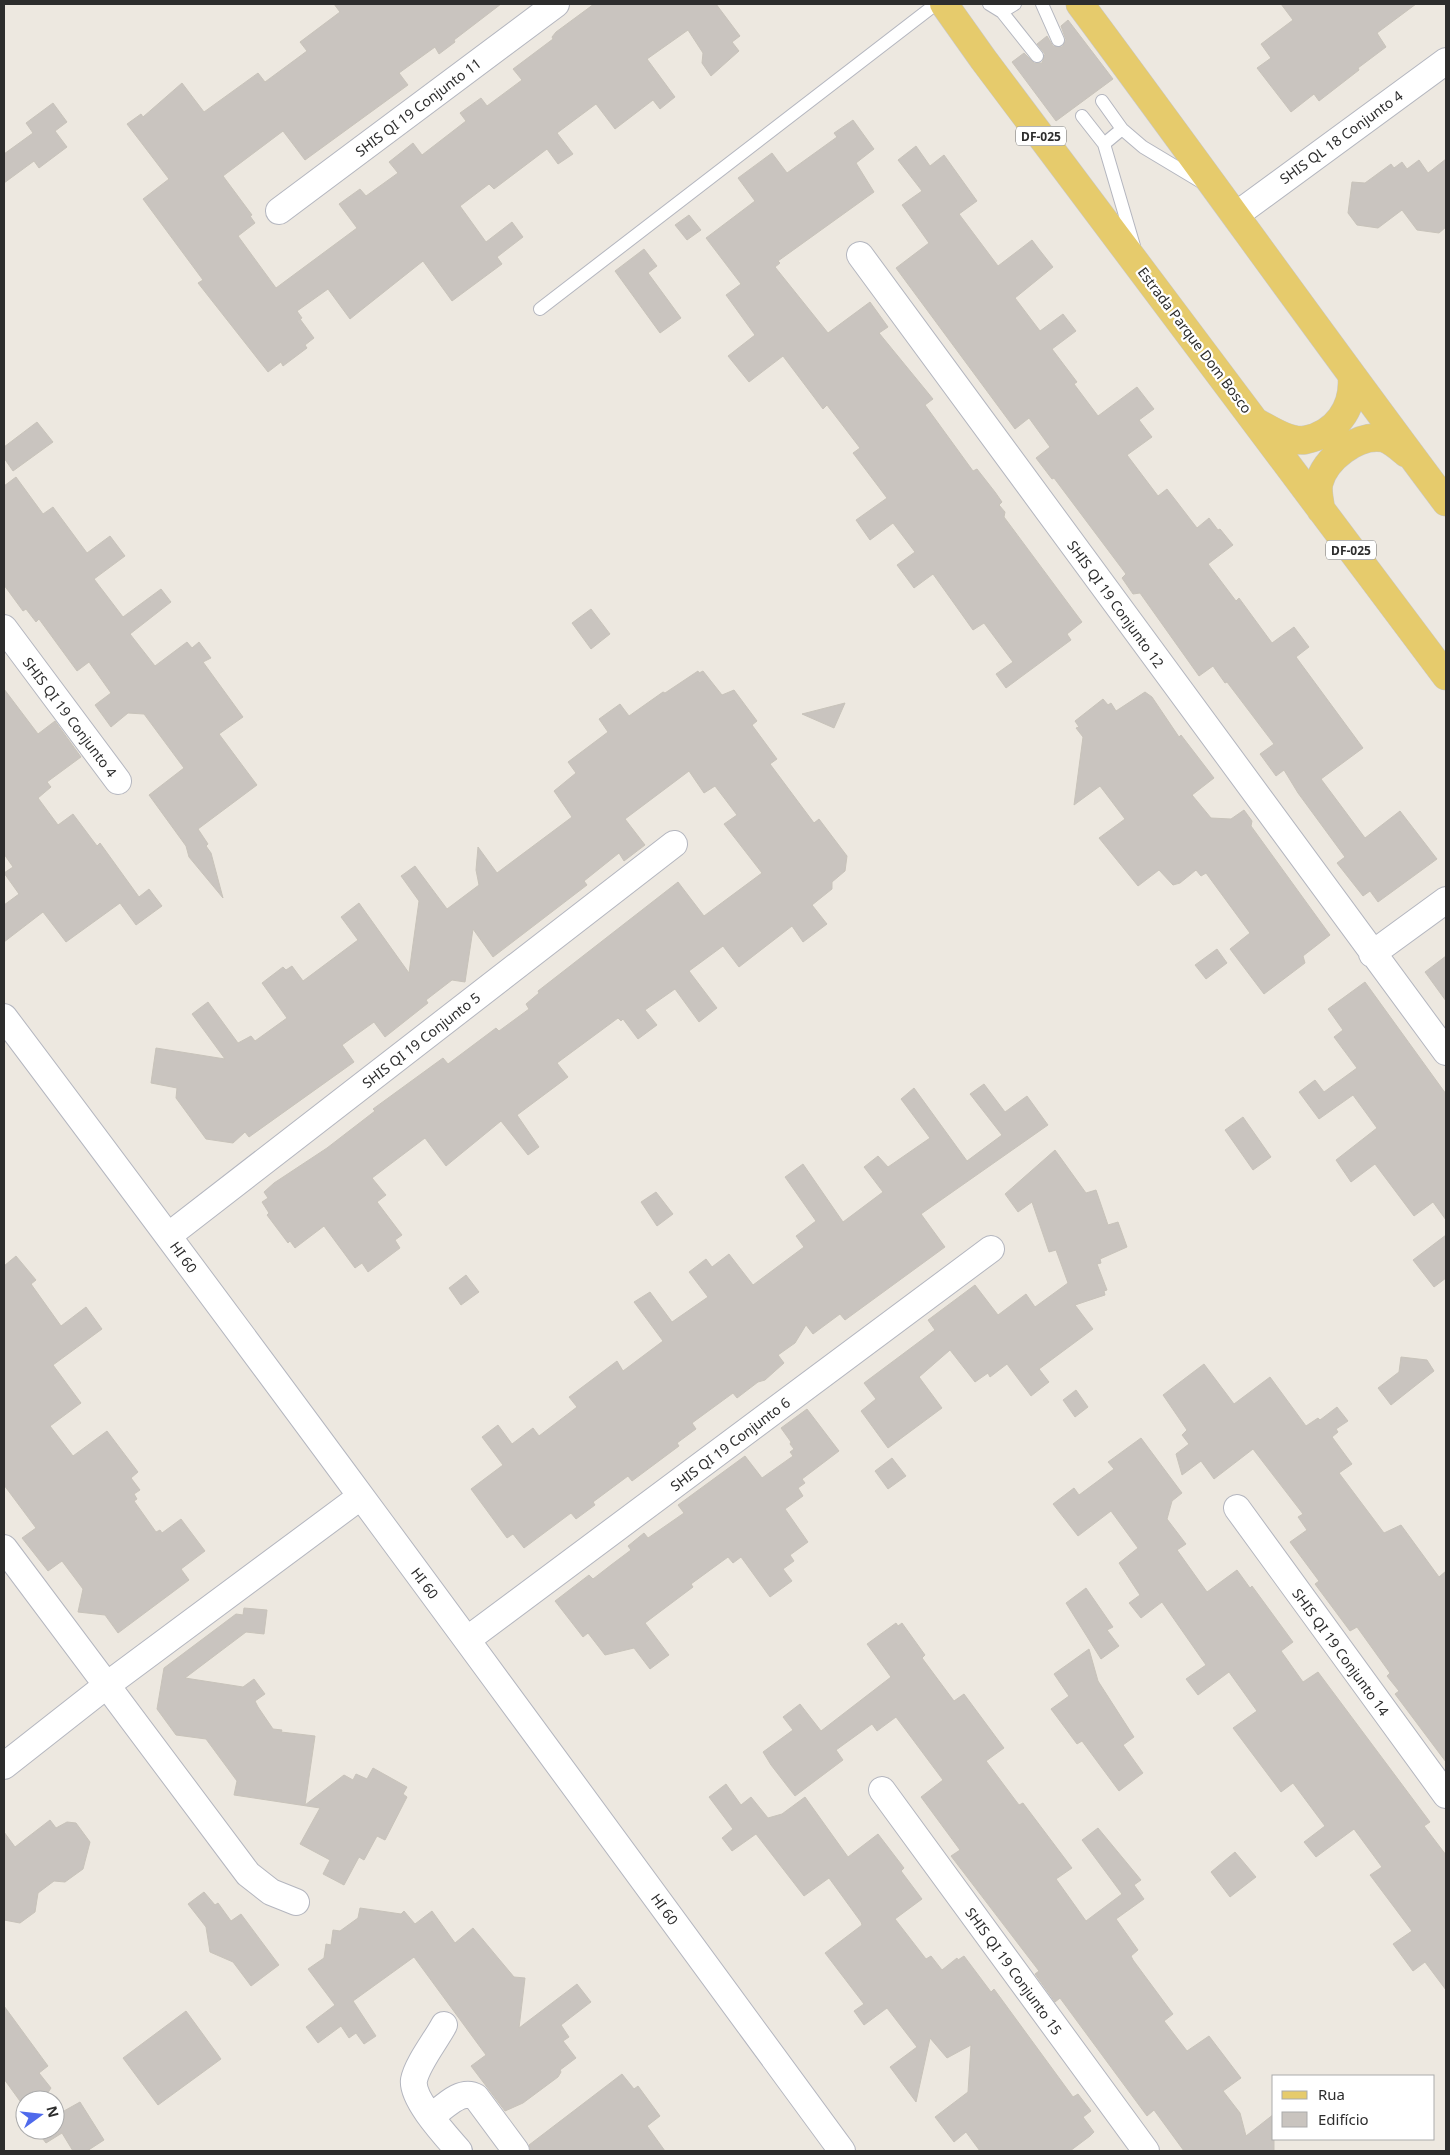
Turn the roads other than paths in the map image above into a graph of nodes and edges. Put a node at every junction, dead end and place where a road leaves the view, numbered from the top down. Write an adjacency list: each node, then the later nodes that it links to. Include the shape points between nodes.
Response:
1 (556, 4): 17 (street, SHIS QI 19 Conjunto 11)
2 (936, 4): 20 (lane)
3 (944, 4): 19 (main road, Estrada Parque Dom Bosco / DF-025)
4 (989, 4): 8 (lane)
5 (1015, 4): 8 (lane)
6 (1042, 4): 9 (lane)
7 (1080, 4): 16 (main road)
8 (1002, 12): 10 (lane)
9 (1058, 40)
10 (1037, 56)
11 (1446, 61): 16 (street, SHIS QL 18 Conjunto 4)
12 (1102, 100): 14 (lane)
13 (1082, 116): 15 (lane)
14 (1122, 129): 15 (lane); 16 (lane, via 1143,147)
15 (1104, 144): 19 (lane)
16 (1229, 205): 21 (main road)
17 (279, 211)
18 (860, 255): 31 (street, SHIS QI 19 Conjunto 12)
19 (1140, 267): 22 (main road, Estrada Parque Dom Bosco / DF-025)
20 (540, 309)
21 (1352, 378): 22 (main road, via 1353,392 1346,412 1328,431 1304,440 1282,436); 23 (main road)
22 (1256, 423): 25 (main road, Estrada Parque Dom Bosco / DF-025)
23 (1413, 458): 24 (main road); 25 (main road, via 1384,438 1367,438 1347,447 1326,466 1318,485)
24 (1446, 502)
25 (1321, 510): 27 (main road, Estrada Parque Dom Bosco / DF-025)
26 (4, 628): 28 (street, SHIS QI 19 Conjunto 4)
27 (1446, 676)
28 (118, 781)
29 (674, 844): 34 (street, SHIS QI 19 Conjunto 5)
30 (1446, 900): 31 (street)
31 (1372, 954): 33 (street, SHIS QI 19 Conjunto 12)
32 (4, 1017): 34 (street, HI 60)
33 (1446, 1052)
34 (168, 1236): 36 (street, HI 60)
35 (991, 1249): 39 (street, SHIS QI 19 Conjunto 6)
36 (360, 1497): 39 (street, HI 60); 40 (street)
37 (1237, 1508): 43 (street, SHIS QI 19 Conjunto 14)
38 (4, 1548): 40 (street)
39 (468, 1639): 49 (street, HI 60)
40 (107, 1686): 41 (street); 44 (street, via 248,1874 271,1892)
41 (4, 1766)
42 (882, 1790): 50 (street, SHIS QI 19 Conjunto 15)
43 (1446, 1795)
44 (296, 1902)
45 (444, 2025): 46 (street, via 414,2081 415,2091)
46 (431, 2117): 47 (street); 48 (street, via 459,2097 472,2094)
47 (458, 2151)
48 (515, 2151)
49 (842, 2151)
50 (1146, 2151)

